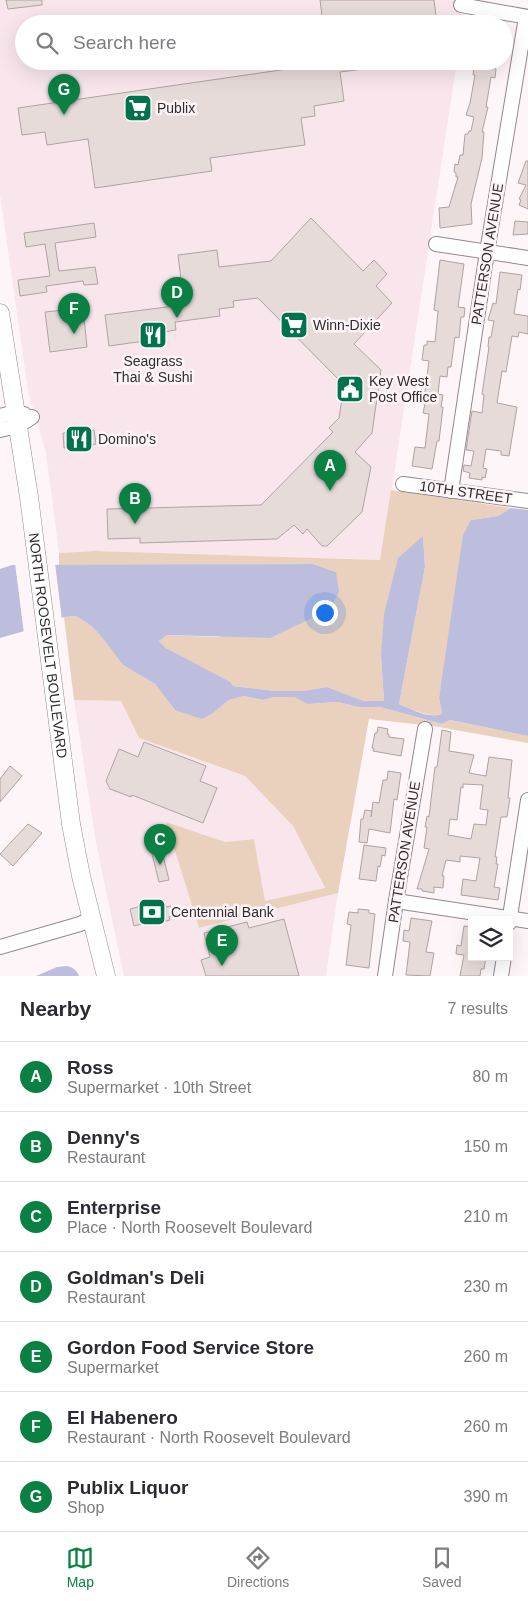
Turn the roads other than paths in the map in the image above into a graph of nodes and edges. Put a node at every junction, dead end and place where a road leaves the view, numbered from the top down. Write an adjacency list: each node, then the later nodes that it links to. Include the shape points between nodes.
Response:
1 (461, 5): 2 (street)
2 (527, 17): 4 (street, PATTERSON AVENUE)
3 (436, 244): 4 (street)
4 (487, 252): 5 (street); 10 (street, PATTERSON AVENUE)
5 (528, 258)
6 (0, 313): 7 (main road, NORTH ROOSEVELT BOULEVARD)
7 (11, 418): 8 (street); 17 (main road, NORTH ROOSEVELT BOULEVARD, via 35,547 71,824)
8 (0, 430)
9 (403, 484): 10 (street, 10TH STREET)
10 (451, 491): 11 (street, 10TH STREET)
11 (528, 501)
12 (425, 729): 14 (street, PATTERSON AVENUE)
13 (528, 800): 16 (street)
14 (396, 901): 15 (street); 23 (street, PATTERSON AVENUE)
15 (482, 916)
16 (511, 916)
17 (92, 918): 20 (street); 22 (main road, NORTH ROOSEVELT BOULEVARD)
18 (513, 921): 19 (street)
19 (528, 921)
20 (0, 947)
21 (503, 961): 24 (street)
22 (106, 976)
23 (385, 976)
24 (501, 976)

